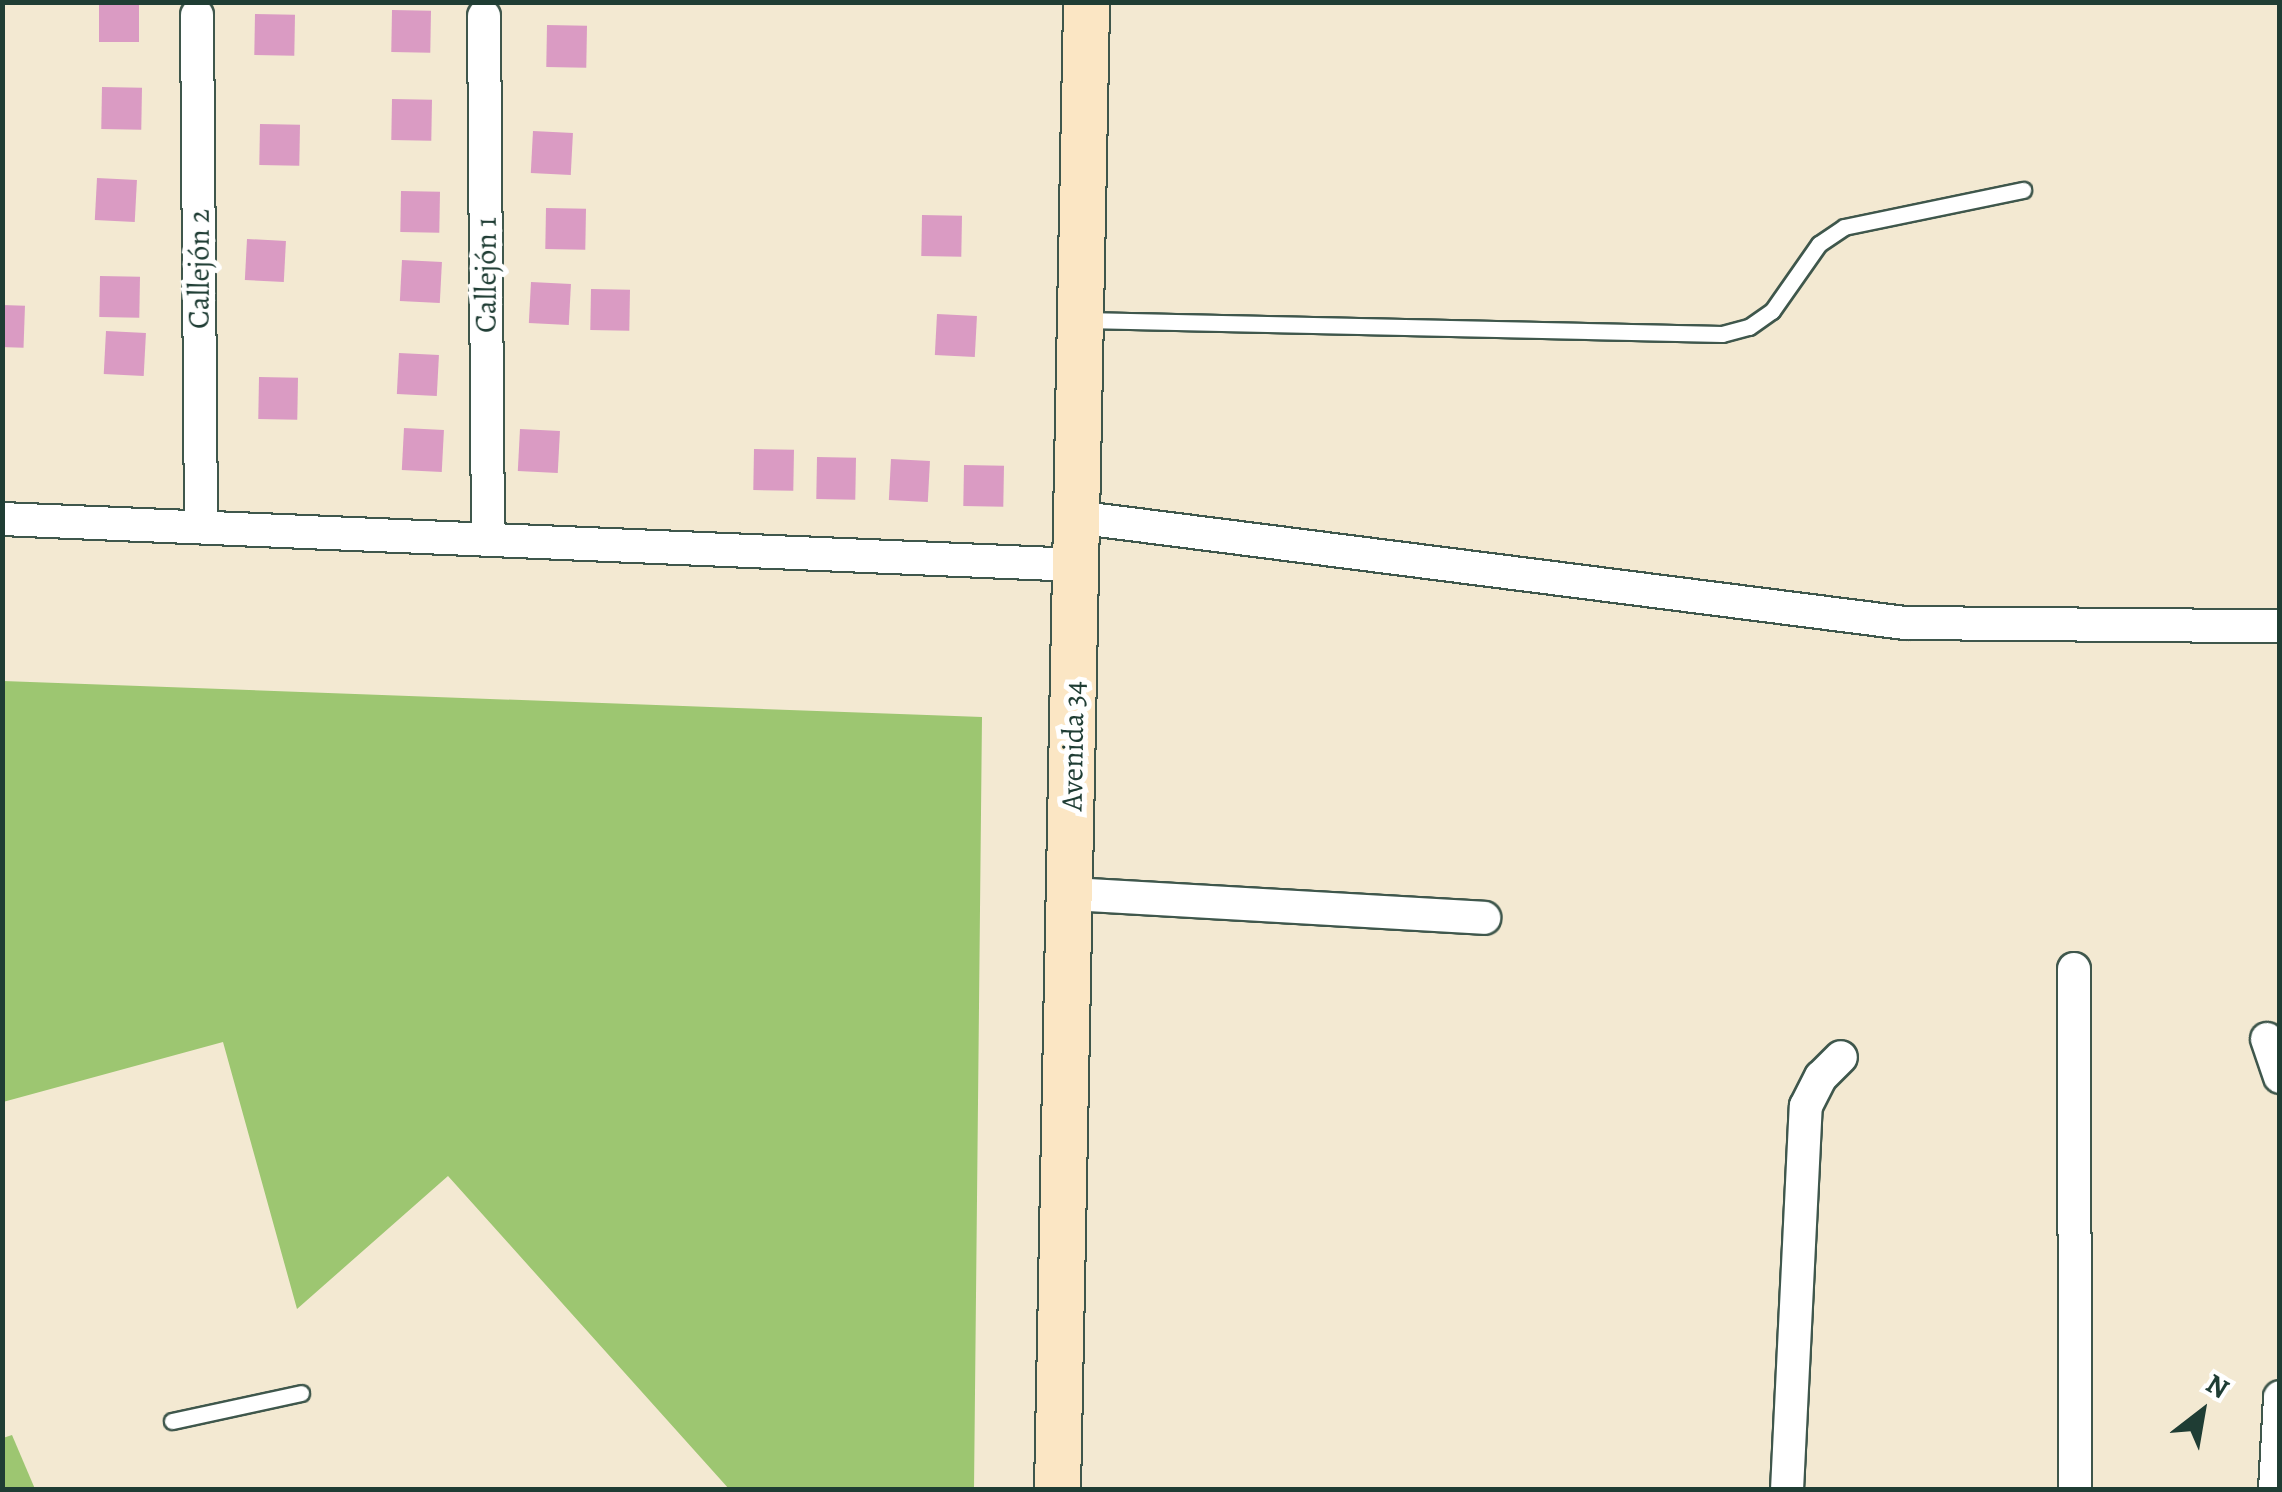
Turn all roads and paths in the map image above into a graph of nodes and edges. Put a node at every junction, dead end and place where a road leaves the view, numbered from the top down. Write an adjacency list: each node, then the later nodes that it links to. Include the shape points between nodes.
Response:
1 (1086, 2): 5 (street, Avenida 34)
2 (197, 14): 8 (street, Callejón 2)
3 (484, 16): 9 (street, Callejón 1)
4 (2023, 190): 5 (lane, via 1844,227 1818,244 1772,311 1750,328 1722,334)
5 (1080, 320): 6 (street, Avenida 34)
6 (1076, 518): 10 (street, Avenida 34); 11 (street, via 1905,623)
7 (2, 519): 8 (street)
8 (201, 523): 9 (street)
9 (488, 535): 10 (street)
10 (1076, 565): 12 (street, Avenida 34)
11 (2280, 626)
12 (1070, 894): 13 (street); 21 (street, Avenida 34)
13 (1484, 918)
14 (2074, 969): 23 (street)
15 (2267, 1039): 17 (street)
16 (1841, 1057): 22 (street, via 1821,1076 1806,1106)
17 (2280, 1077)
18 (301, 1393): 20 (lane)
19 (2280, 1397): 24 (street)
20 (172, 1422)
21 (1057, 1490)
22 (1787, 1490)
23 (2075, 1490)
24 (2274, 1490)

